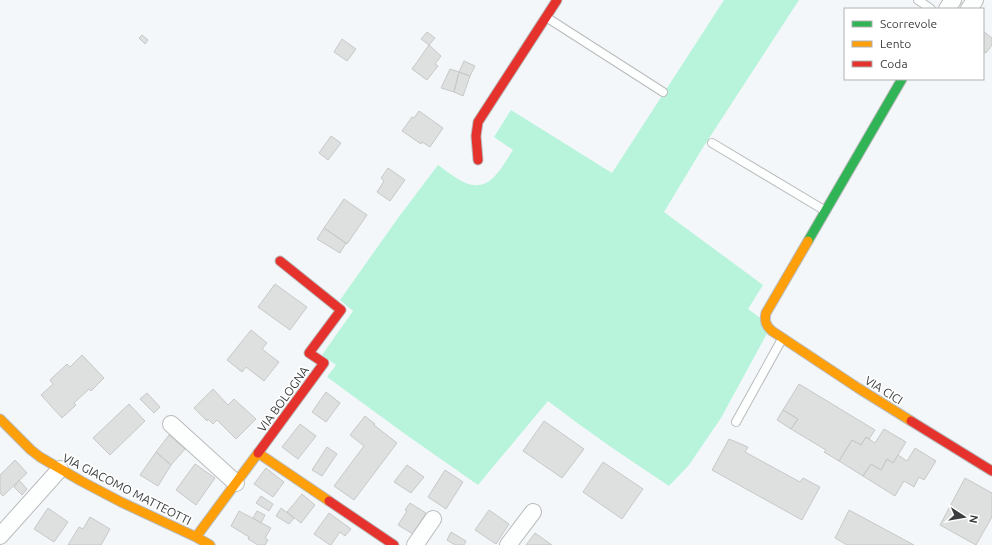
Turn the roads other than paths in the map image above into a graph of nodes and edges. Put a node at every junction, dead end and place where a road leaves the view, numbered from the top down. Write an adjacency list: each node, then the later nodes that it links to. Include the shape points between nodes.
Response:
1 (557, 0): 4 (street)
2 (918, 0): 3 (lane)
3 (930, 8)
4 (546, 17): 6 (lane); 8 (street, via 478,122 475,138)
5 (901, 80): 9 (street)
6 (663, 92)
7 (712, 143): 9 (lane)
8 (478, 160)
9 (825, 210): 11 (street, VIA CICI, via 764,319 770,330)
10 (280, 260): 15 (street, VIA BOLOGNA, via 341,310 309,353 324,363)
11 (783, 338): 12 (lane); 17 (street, VIA CICI)
12 (736, 422)
13 (171, 424): 18 (street)
14 (2, 427): 16 (street, VIA GIACOMO MATTEOTTI, via 40,457)
15 (258, 453): 18 (street, VIA BOLOGNA); 24 (street)
16 (60, 469): 21 (street); 22 (street, VIA GIACOMO MATTEOTTI, via 120,502)
17 (992, 471)
18 (236, 483): 22 (street, VIA BOLOGNA)
19 (533, 512): 26 (street)
20 (433, 519): 25 (street)
21 (0, 536)
22 (196, 537): 23 (street, VIA GIACOMO MATTEOTTI)
23 (210, 545)
24 (394, 545)
25 (415, 545)
26 (508, 545)

